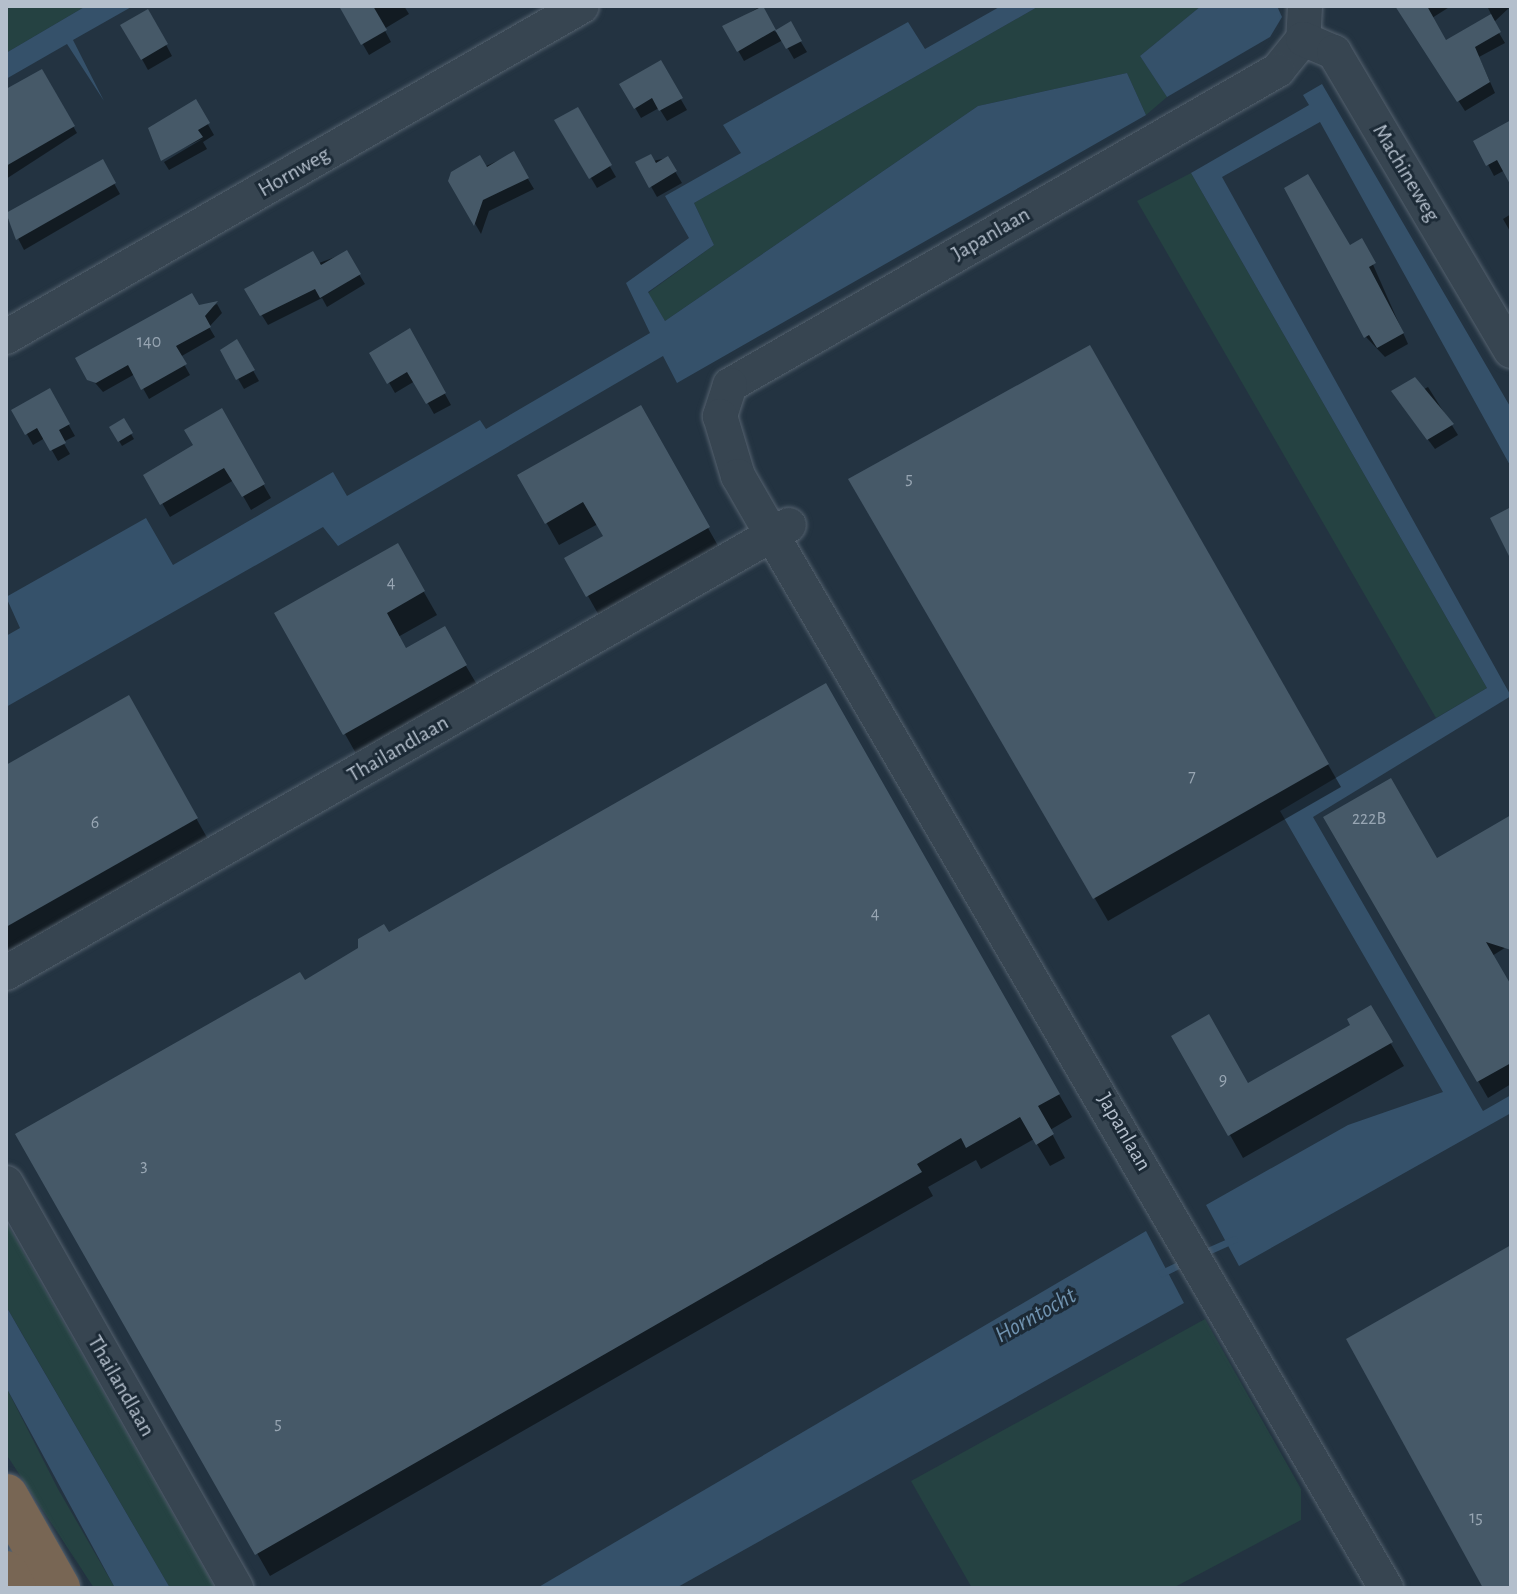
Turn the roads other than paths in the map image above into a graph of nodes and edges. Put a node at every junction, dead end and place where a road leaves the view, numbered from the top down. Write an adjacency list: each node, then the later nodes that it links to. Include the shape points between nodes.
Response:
1 (582, 6): 3 (street, Hornweg)
2 (1304, 22): 4 (street, Machineweg, via 1334,52); 5 (street, Japanlaan, via 1278,70 730,385 720,416 734,448 738,476)
3 (6, 337)
4 (1511, 351)
5 (780, 530): 6 (street, Thailandlaan); 13 (street, Japanlaan)
6 (6, 973)
7 (6, 1183): 12 (street, Thailandlaan)
8 (6, 1496): 11 (highway)
9 (6, 1573): 10 (highway)
10 (14, 1588)
11 (58, 1588)
12 (236, 1588)
13 (1386, 1588)

